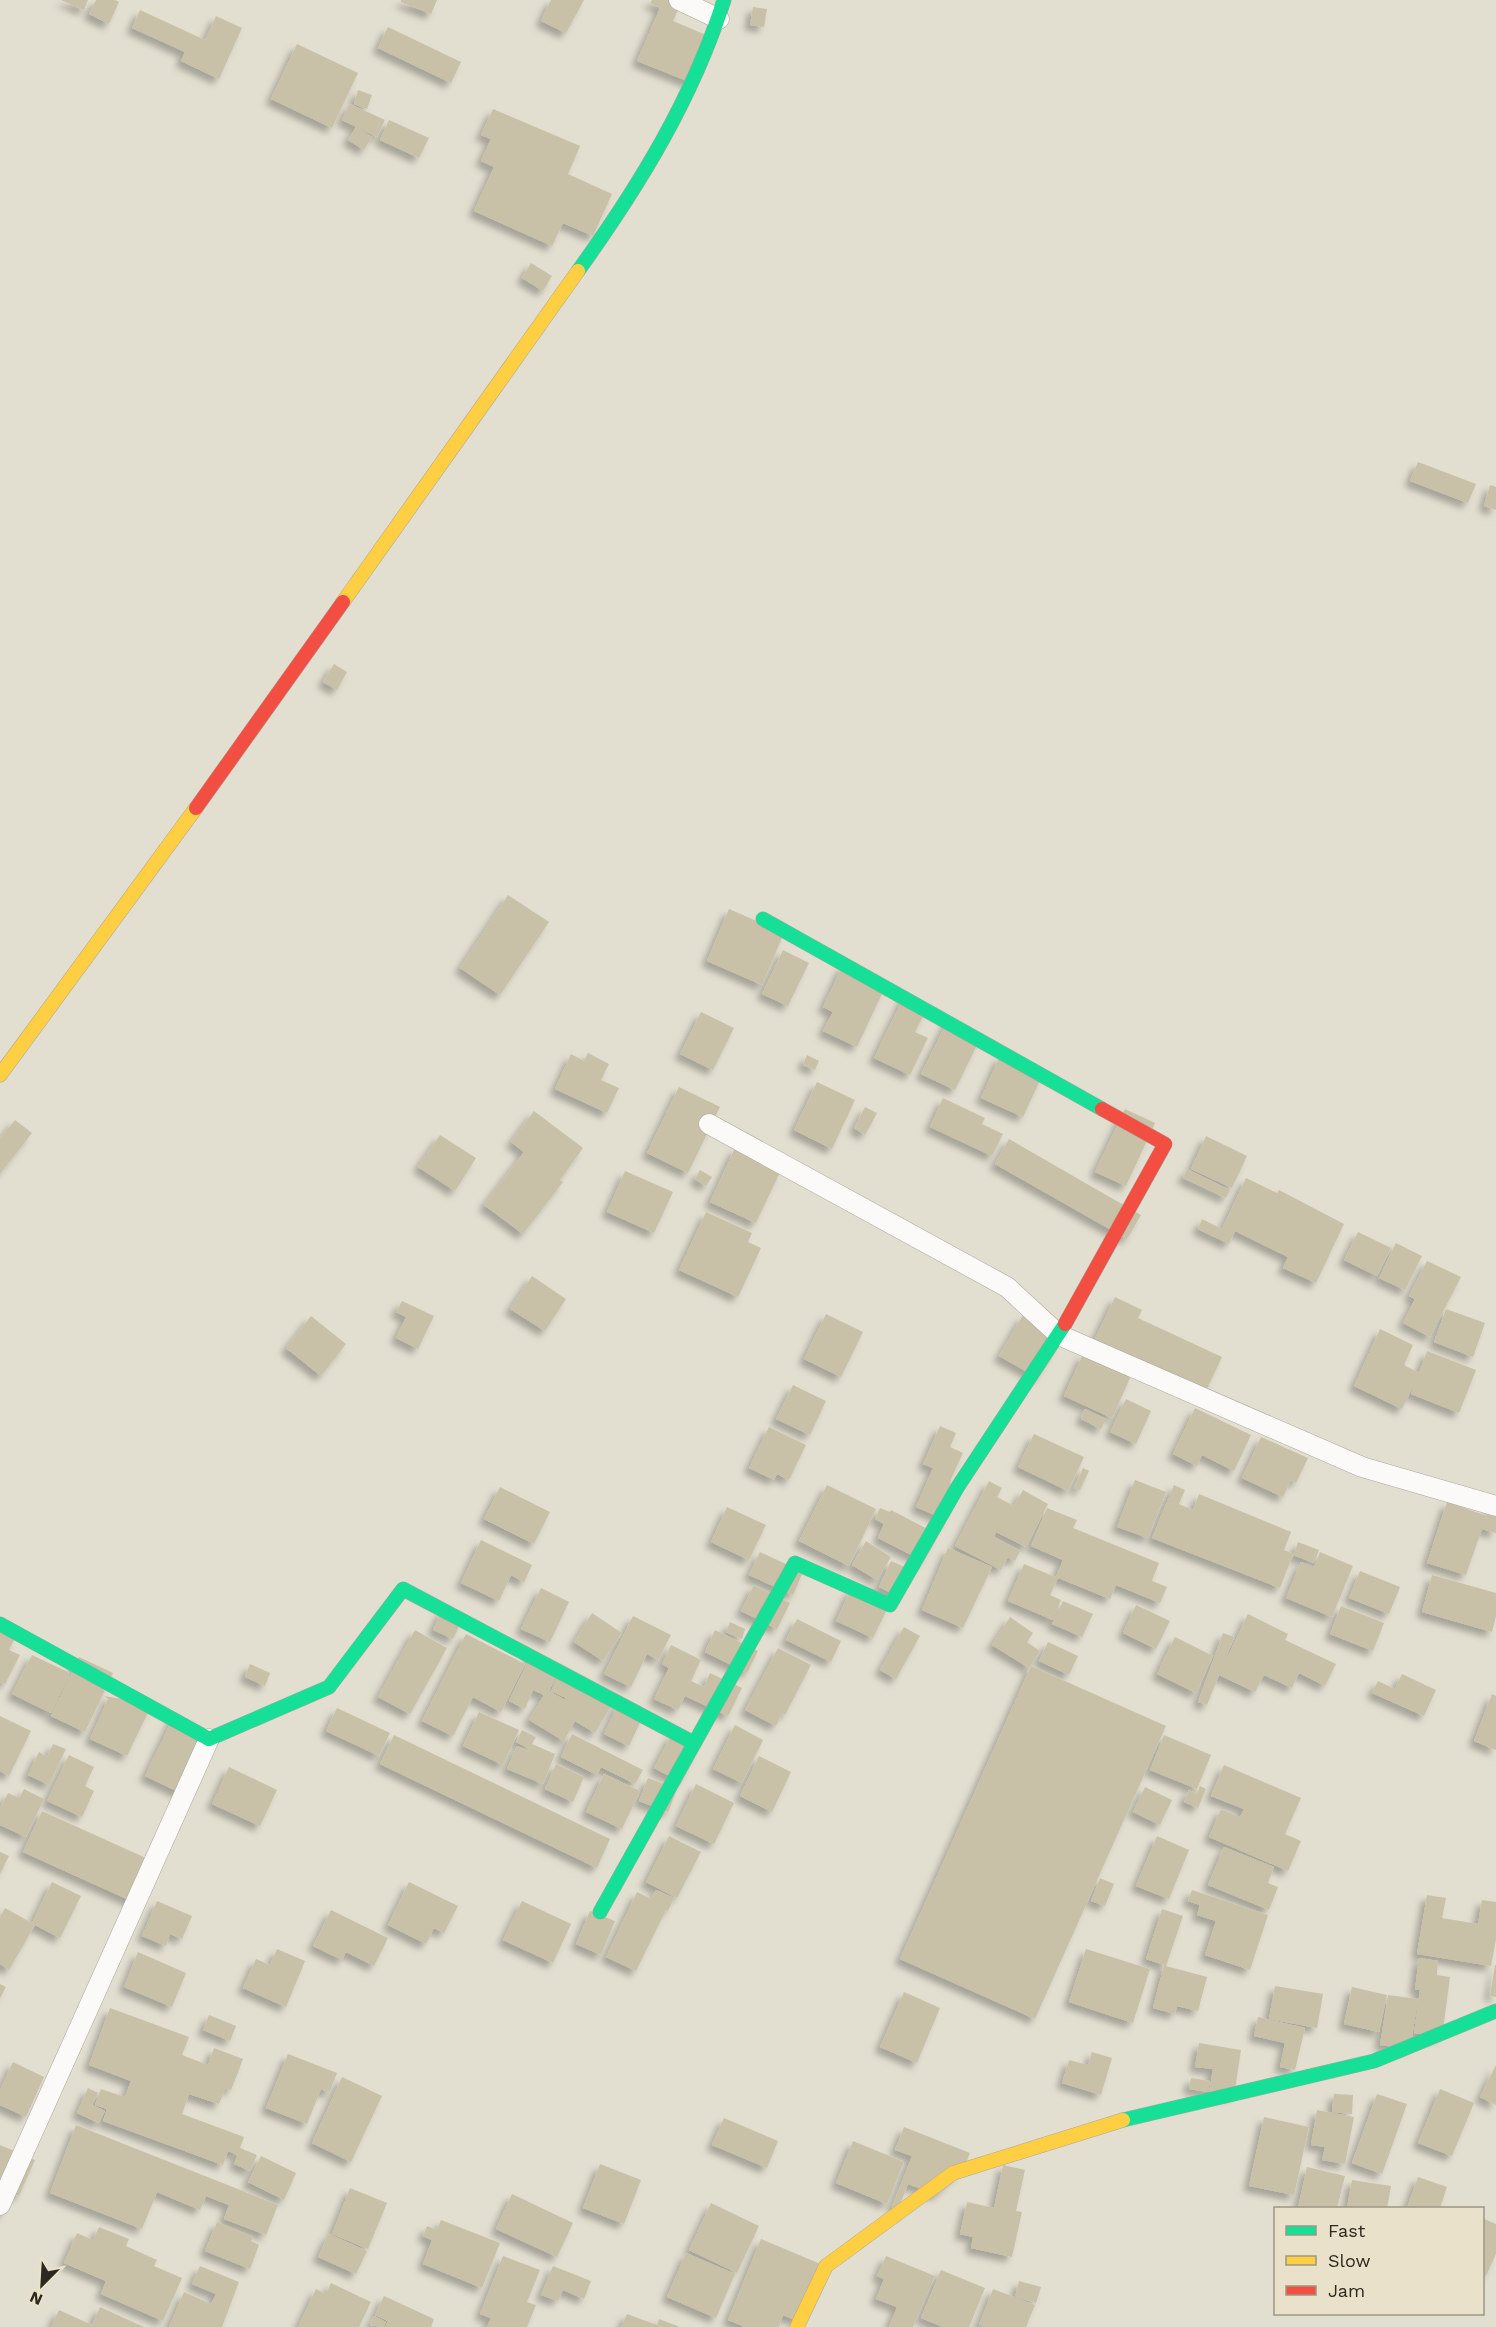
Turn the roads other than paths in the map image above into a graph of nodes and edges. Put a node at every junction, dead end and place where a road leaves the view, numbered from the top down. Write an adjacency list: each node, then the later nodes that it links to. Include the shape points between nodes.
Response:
1 (679, 0): 2 (street)
2 (722, 9): 4 (street, via 693,87 619,214 180,830)
3 (763, 919): 6 (street, via 1166,1144)
4 (0, 1075)
5 (709, 1124): 6 (street, via 1007,1287)
6 (1059, 1335): 7 (street, via 1362,1467); 10 (street, via 957,1488 890,1605 795,1563)
7 (1496, 1506)
8 (0, 1624): 9 (street)
9 (209, 1739): 10 (street, via 328,1688 403,1589); 13 (street)
10 (694, 1743): 11 (street)
11 (600, 1912)
12 (1496, 2011): 14 (street, via 1374,2061 1113,2122 953,2173 826,2266)
13 (0, 2205)
14 (797, 2327)

